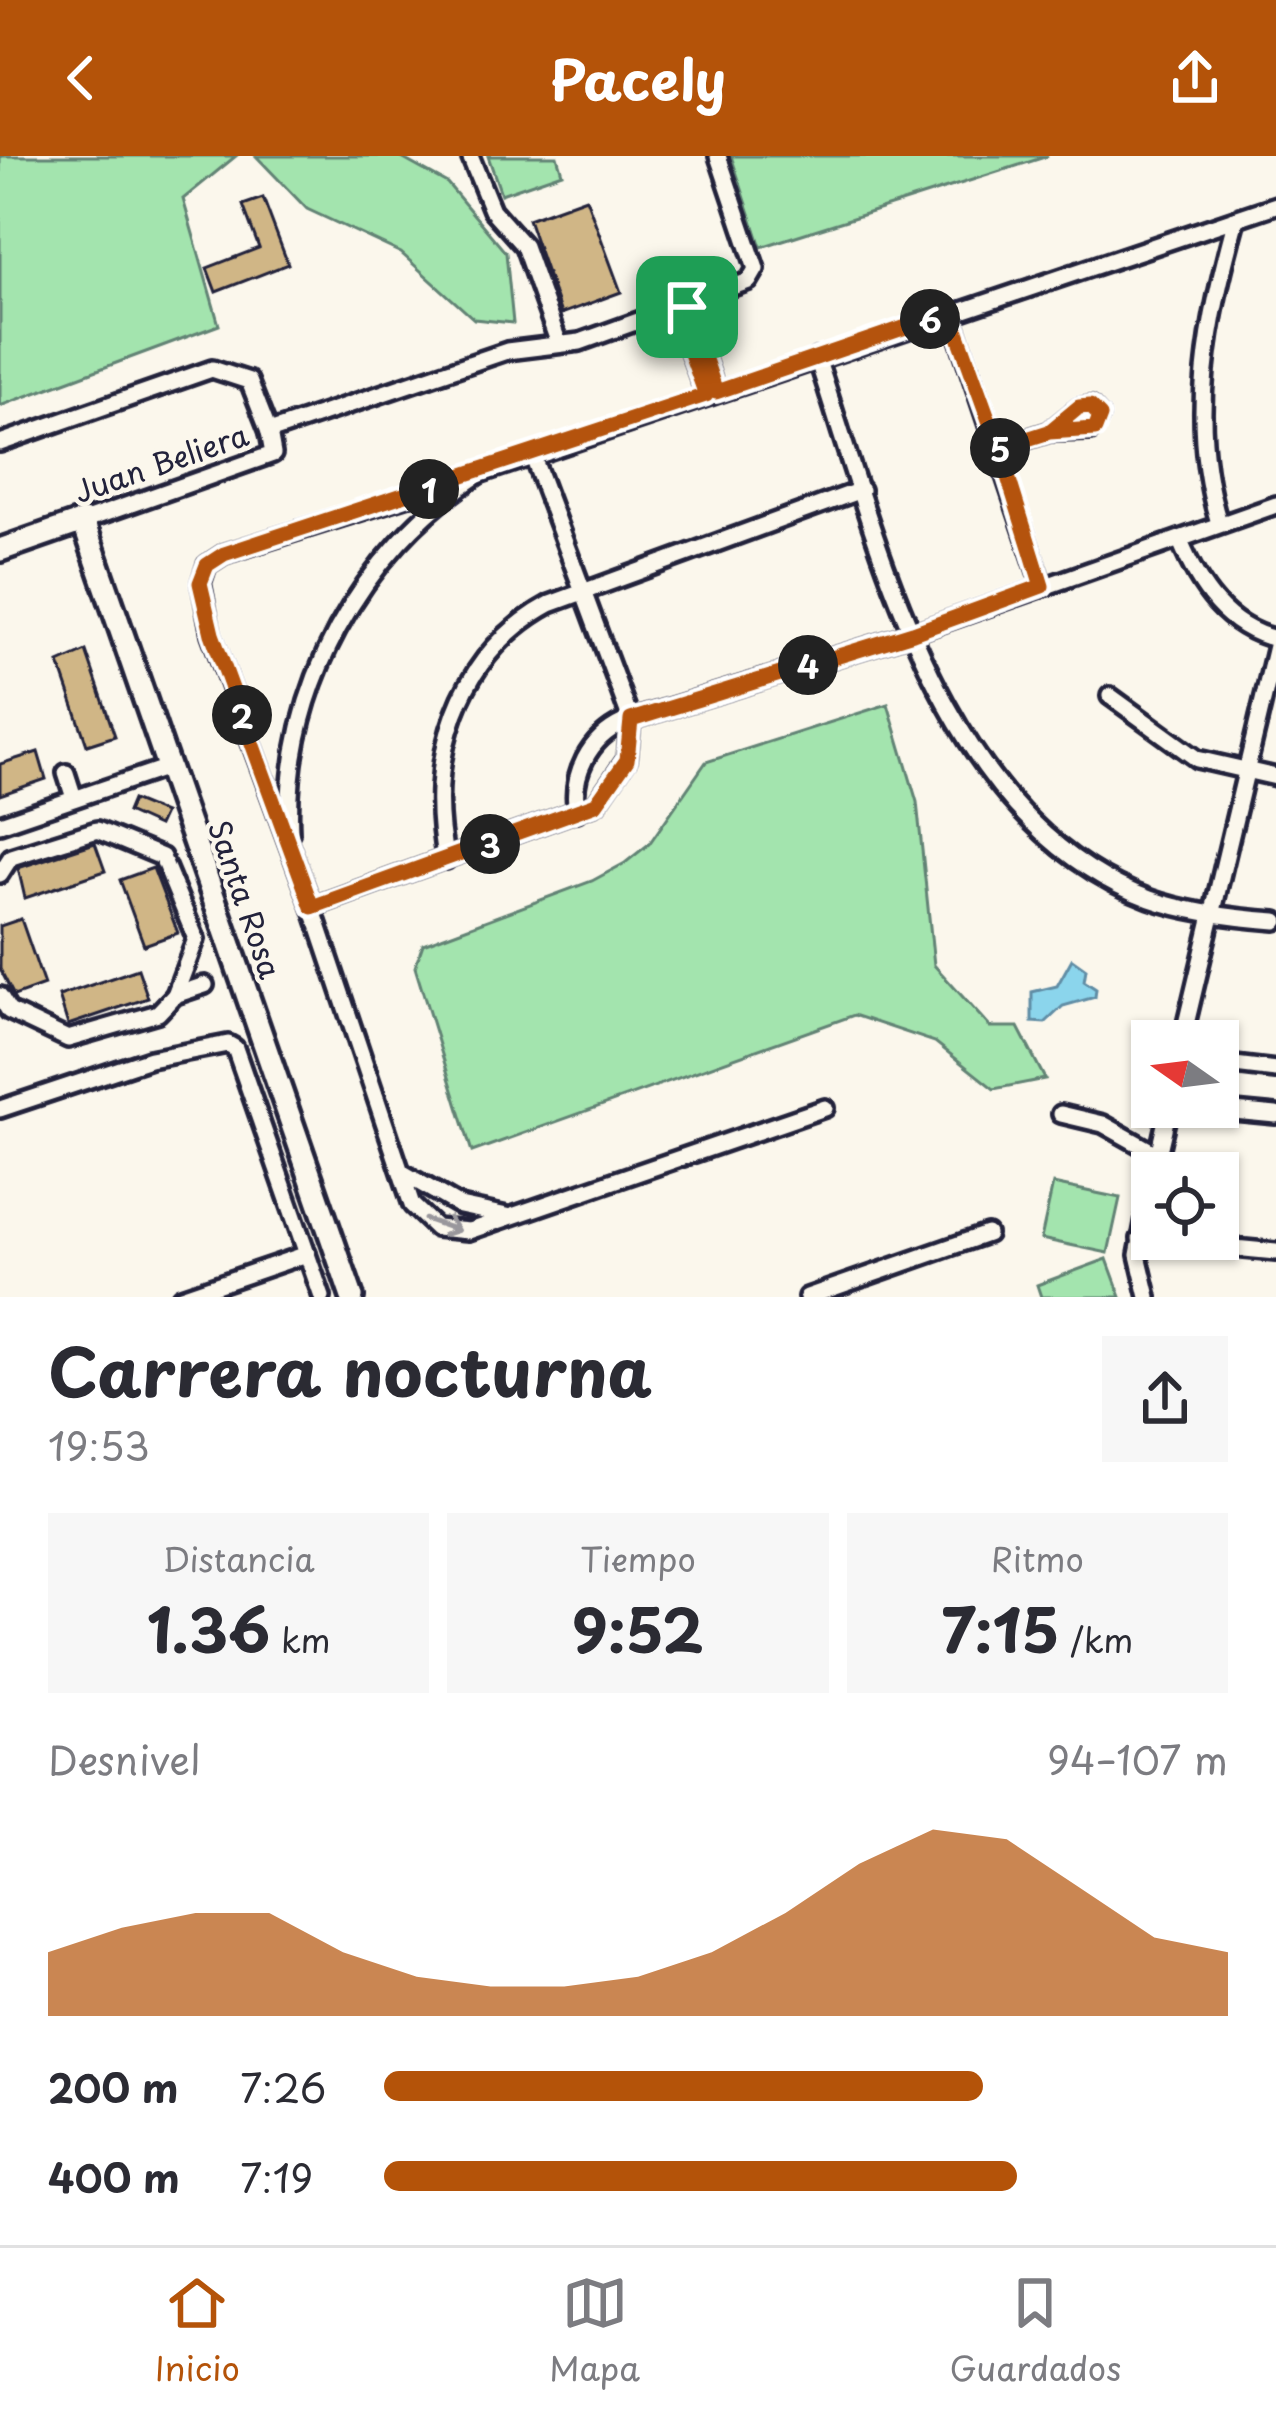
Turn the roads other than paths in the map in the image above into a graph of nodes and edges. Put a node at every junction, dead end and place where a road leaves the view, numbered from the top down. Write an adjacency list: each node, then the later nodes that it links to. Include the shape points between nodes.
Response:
1 (470, 156): 7 (street, via 492,210 524,245)
2 (718, 156): 5 (street, via 754,276)
3 (1276, 205): 4 (street)
4 (1236, 219): 6 (street); 19 (street, via 1203,372 1202,455)
5 (681, 310): 7 (street); 9 (street)
6 (950, 312): 8 (street); 13 (street)
7 (559, 344): 10 (street, via 507,351)
8 (817, 358): 9 (street); 16 (street)
9 (711, 394): 14 (street)
10 (269, 432): 12 (street, via 249,381 212,369); 18 (street, Juan Beliera, via 273,454)
11 (1049, 432): 13 (street)
12 (0, 443)
13 (999, 448): 22 (street)
14 (533, 457): 15 (street); 23 (street)
15 (479, 474): 35 (street, via 398,540 334,635 297,742); 35 (street, via 207,565 200,583 207,619)
16 (861, 490): 23 (street); 24 (street)
17 (1276, 505): 19 (street)
18 (83, 520): 21 (street, Juan Beliera); 28 (street, Santa Rosa)
19 (1219, 524): 20 (street)
20 (1180, 542): 22 (street); 25 (street, via 1226,613)
21 (0, 550)
22 (1042, 586): 24 (street)
23 (580, 592): 27 (street); 36 (street, via 507,633 457,703 439,779)
24 (913, 633): 27 (street); 39 (street, via 957,731 1048,832 1149,899)
25 (1276, 643): 30 (street)
26 (1110, 696): 30 (street, via 1181,750)
27 (631, 720): 33 (street, via 632,746 618,776 596,804); 33 (street, via 613,727 583,761)
28 (168, 767): 32 (street); 62 (street, Santa Rosa)
29 (66, 773): 32 (street)
30 (1245, 773): 31 (street); 39 (street)
31 (1276, 777)
32 (74, 798): 34 (street)
33 (578, 812): 36 (street)
34 (0, 824)
35 (291, 848): 38 (street)
36 (446, 860): 38 (street)
37 (0, 874): 42 (street, via 11,857 98,830 162,857 196,939)
38 (312, 907): 53 (street)
39 (1210, 913): 40 (street); 44 (street)
40 (1276, 921)
41 (205, 985): 42 (street)
42 (175, 995): 43 (street, via 158,1013 68,1039 10,1011)
43 (0, 996)
44 (1187, 1020)
45 (1239, 1066): 46 (street)
46 (1276, 1070)
47 (0, 1108): 58 (street, via 150,1059 228,1044 241,1054)
48 (825, 1108): 54 (street)
49 (1239, 1111): 51 (street)
50 (1061, 1114): 52 (street, via 1103,1124)
51 (1276, 1115)
52 (1153, 1152)
53 (401, 1172): 54 (street, via 460,1206); 54 (street, one-way to 54, via 412,1204 436,1228 469,1231)
54 (509, 1217)
55 (986, 1234): 63 (street)
56 (1239, 1248): 57 (street)
57 (1276, 1252)
58 (307, 1254): 60 (street); 61 (street)
59 (1143, 1260): 64 (street)
60 (181, 1297)
61 (322, 1297)
62 (352, 1297)
63 (807, 1297)
64 (1148, 1297)

